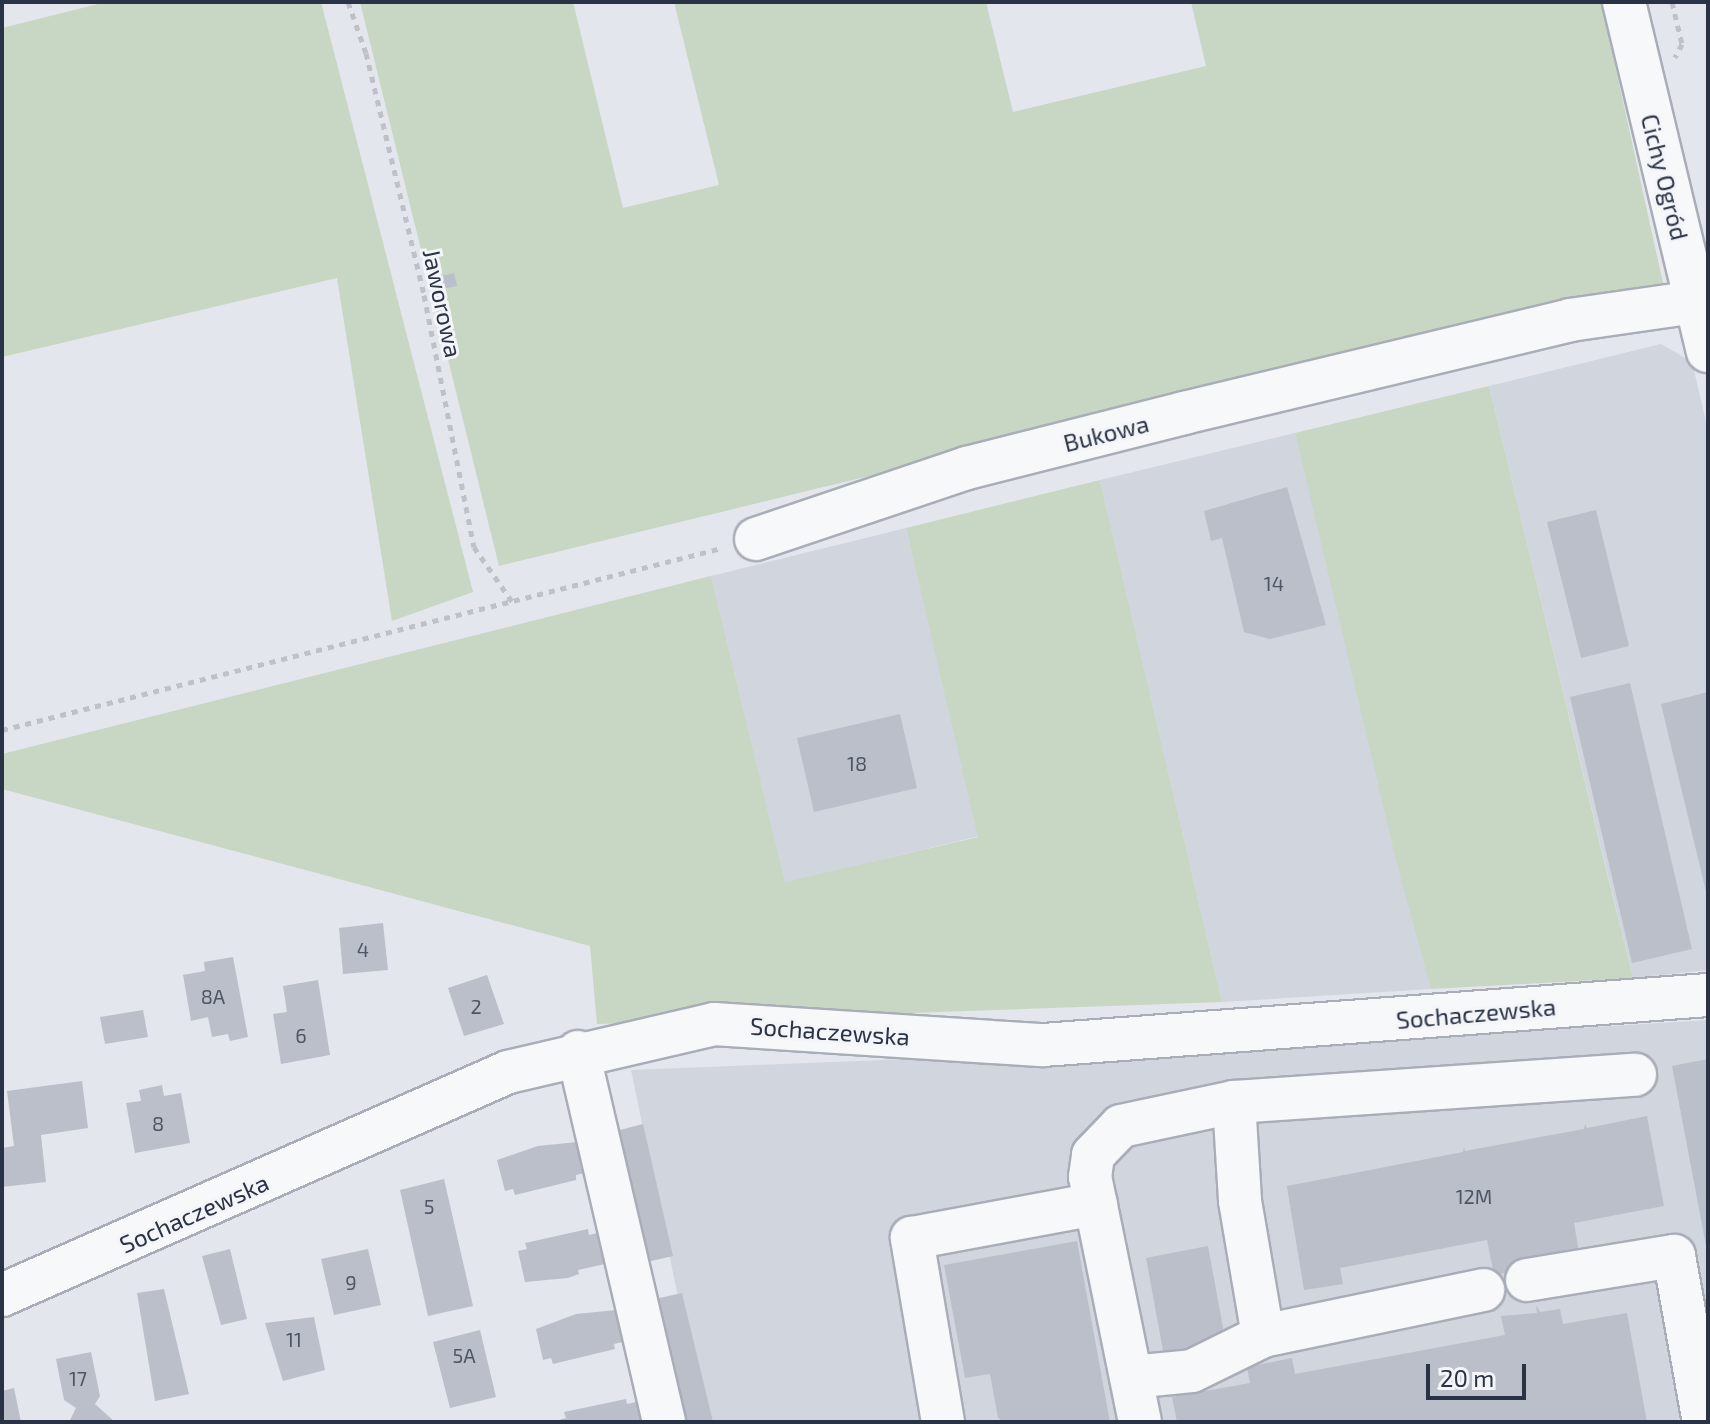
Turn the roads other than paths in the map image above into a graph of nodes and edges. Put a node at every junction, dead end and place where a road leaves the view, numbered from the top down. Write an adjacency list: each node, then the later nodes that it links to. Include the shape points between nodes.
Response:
1 (1624, 2): 2 (street, Cichy Ogród)
2 (1702, 302): 3 (street, Cichy Ogród); 4 (street, Bukowa, via 1570,320 1168,417 967,468)
3 (1708, 351)
4 (756, 539)
5 (1708, 995): 6 (street, Sochaczewska, via 1043,1045 714,1024)
6 (578, 1052): 12 (street, Sochaczewska, via 508,1072); 15 (street)
7 (1635, 1075): 8 (street)
8 (1234, 1102): 9 (street, via 1121,1126 1093,1155); 13 (street, via 1240,1201)
9 (1096, 1204): 14 (street); 16 (street, via 912,1238)
10 (1527, 1280): 18 (street, via 1674,1256)
11 (1483, 1290): 13 (street)
12 (2, 1295)
13 (1263, 1336): 14 (street, via 1192,1371)
14 (1131, 1377): 17 (street)
15 (664, 1422)
16 (943, 1422)
17 (1140, 1422)
18 (1704, 1422)

